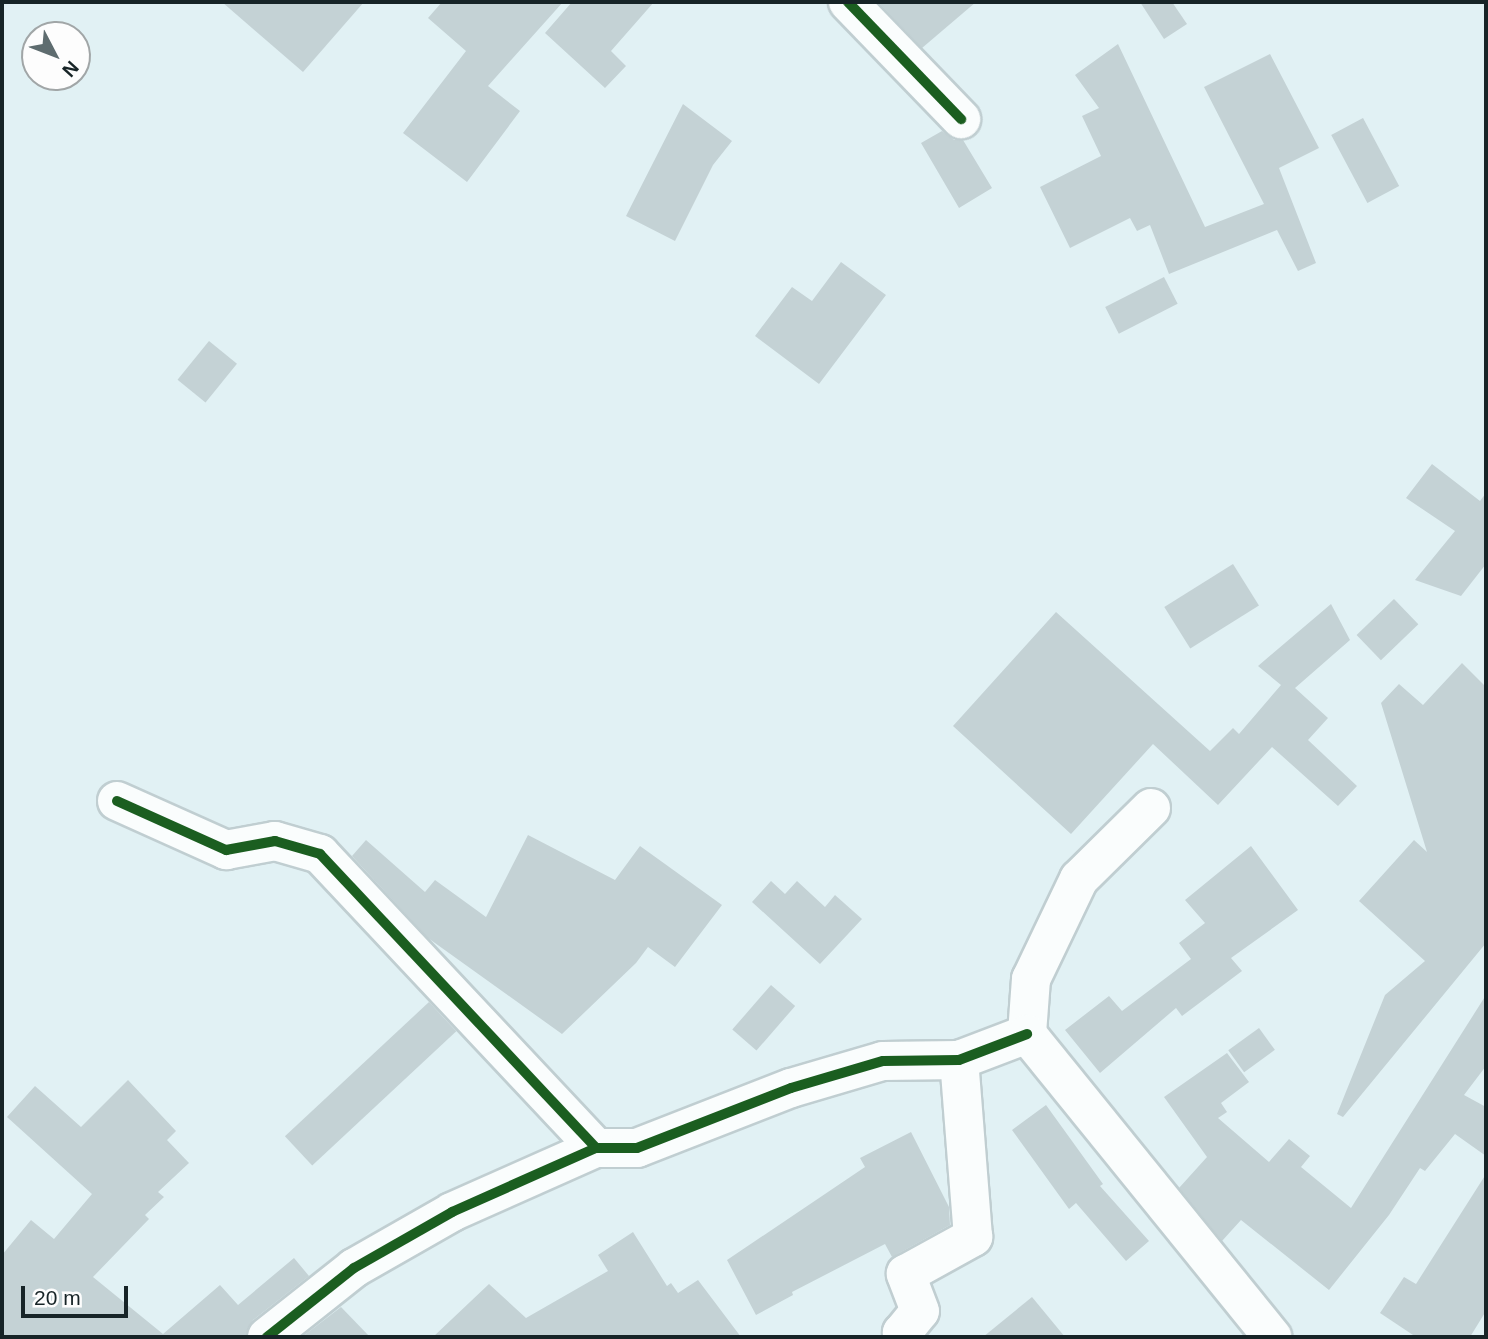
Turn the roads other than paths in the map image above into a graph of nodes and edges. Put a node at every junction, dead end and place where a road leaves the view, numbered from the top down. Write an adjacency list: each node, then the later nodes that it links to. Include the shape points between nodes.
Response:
1 (848, 2): 2 (street)
2 (961, 119)
3 (117, 801): 7 (street, via 226,850 275,841 320,854)
4 (1151, 808): 5 (street, via 1079,879 1031,979)
5 (1027, 1034): 6 (street); 10 (street)
6 (959, 1060): 7 (street, via 883,1061 791,1088 637,1148); 9 (street, via 973,1237 906,1274 920,1311 902,1333)
7 (596, 1149): 8 (street, via 452,1212 365,1262)
8 (267, 1337)
9 (906, 1337)
10 (1272, 1337)

